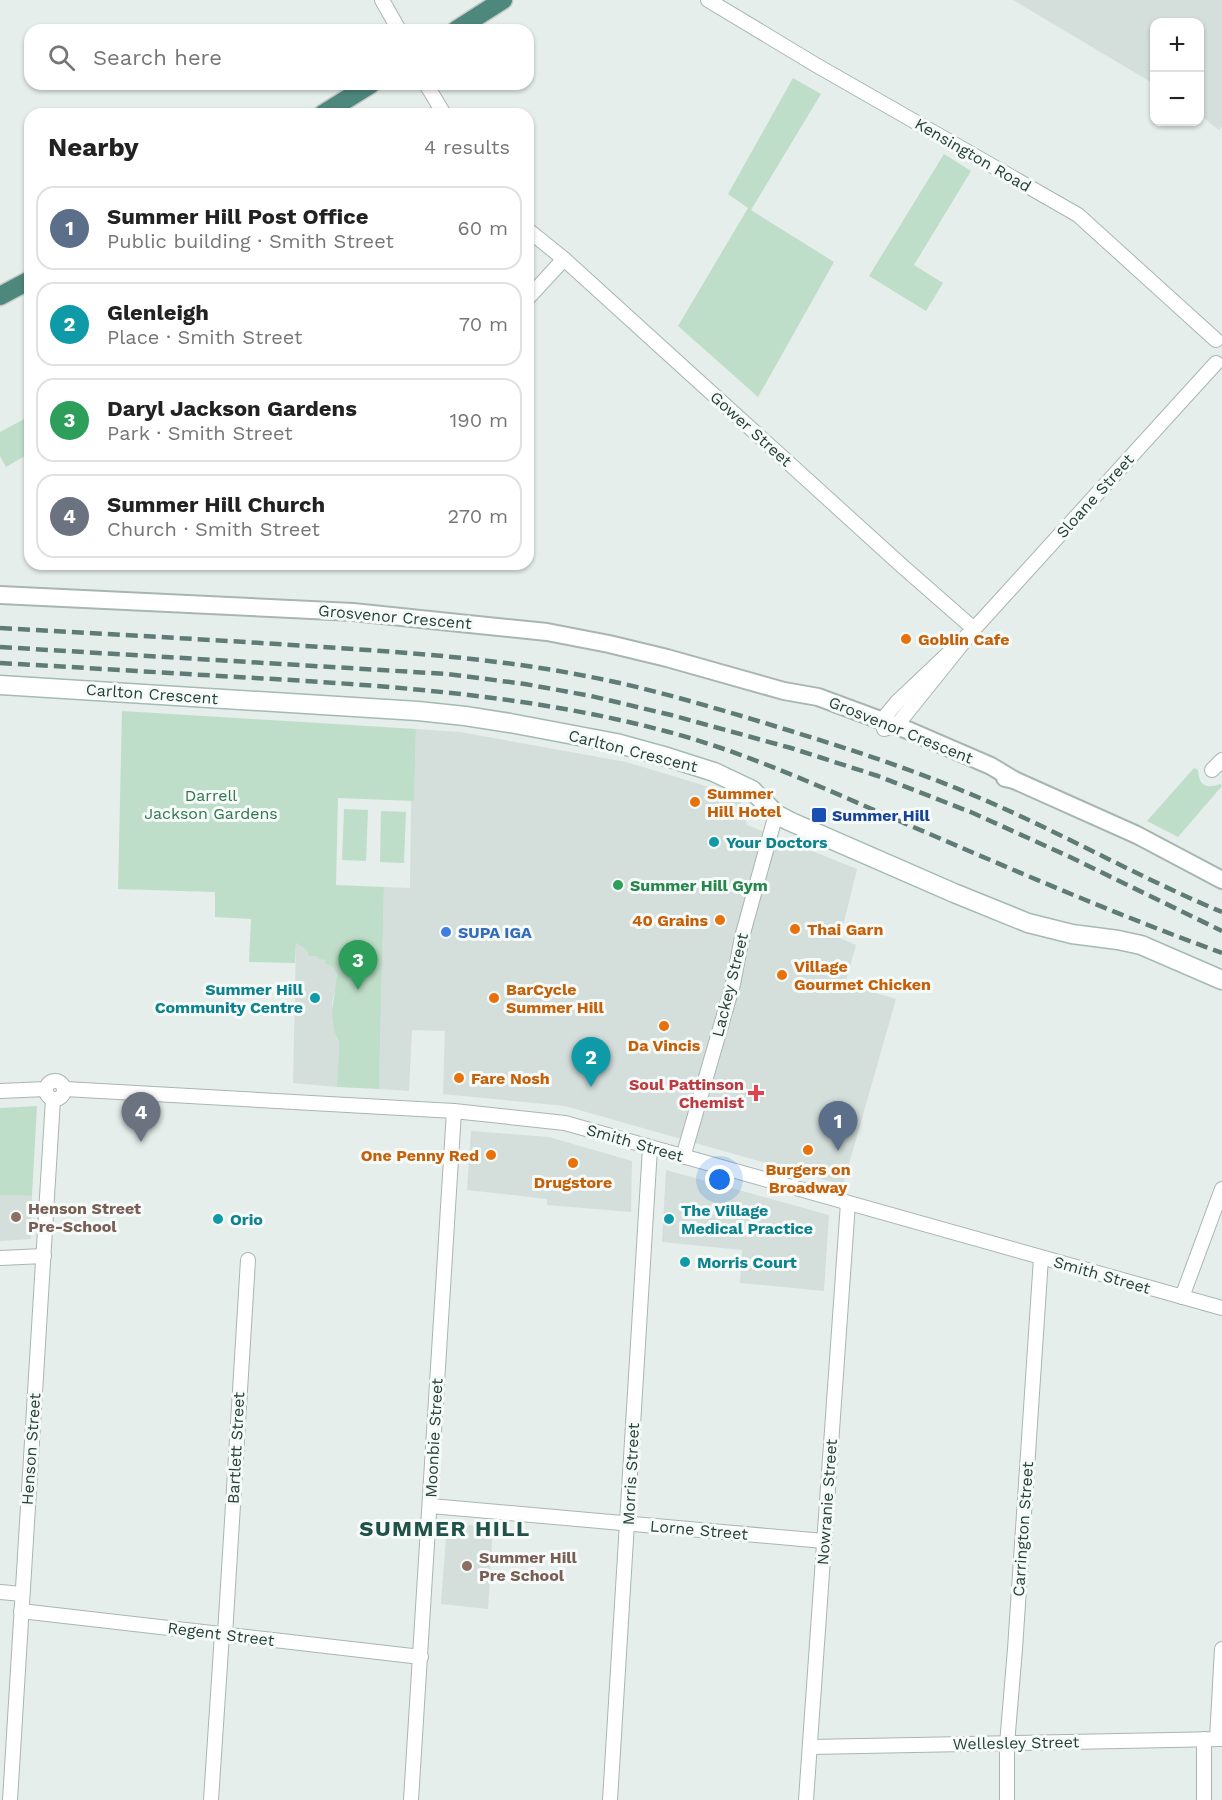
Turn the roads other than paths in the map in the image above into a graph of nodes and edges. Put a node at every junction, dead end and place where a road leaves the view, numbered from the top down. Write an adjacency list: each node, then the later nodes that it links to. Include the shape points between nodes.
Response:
1 (382, 0): 4 (street)
2 (503, 0): 5 (highway)
3 (708, 0): 15 (street, Kensington Road, via 1078,214)
4 (396, 24)
5 (465, 24)
6 (361, 90): 8 (highway)
7 (430, 90): 9 (street)
8 (333, 108)
9 (440, 108)
10 (534, 235): 11 (street, Gower Street)
11 (564, 259): 13 (street); 18 (street, Gower Street)
12 (24, 283): 14 (highway)
13 (534, 292)
14 (0, 296)
15 (1219, 338): 16 (street, via 1211,354)
16 (1219, 365): 18 (street, Sloane Street)
17 (0, 595): 20 (street, Grosvenor Crescent, via 353,612 547,632 819,697)
18 (974, 629): 20 (street, Sloane Street, via 898,701)
19 (0, 685): 21 (main road, Carlton Crescent, via 418,711 510,723 616,743 707,769 752,790)
20 (887, 725): 22 (street, Grosvenor Crescent, via 991,766)
21 (776, 814): 23 (main road, Carlton Crescent, via 1028,923 1140,945); 28 (street, Lackey Street)
22 (1222, 880)
23 (1222, 980)
24 (0, 1091): 25 (street)
25 (50, 1094): 26 (street, Smith Street, via 48,1083 53,1081 62,1083 64,1089); 31 (street, Henson Street)
26 (454, 1111): 27 (street, Smith Street, via 566,1123); 37 (street, Moonbie Street)
27 (651, 1148): 28 (street, Smith Street); 38 (street, Morris Street)
28 (684, 1157): 30 (street, Smith Street)
29 (1222, 1189): 35 (street)
30 (848, 1203): 33 (street, Smith Street); 39 (street, Nowranie Street)
31 (44, 1256): 32 (street); 41 (street, Henson Street)
32 (0, 1258)
33 (1041, 1258): 35 (street, Smith Street); 47 (street, Carrington Street)
34 (248, 1260): 43 (street, Bartlett Street)
35 (1182, 1297): 36 (street, Smith Street)
36 (1222, 1308)
37 (431, 1506): 38 (street, Lorne Street); 45 (street, Moonbie Street)
38 (628, 1523): 39 (street, Lorne Street); 52 (street, Morris Street)
39 (824, 1541): 48 (street, Nowranie Street)
40 (0, 1592): 41 (street)
41 (22, 1594): 42 (street, Henson Street)
42 (21, 1611): 43 (street, Regent Street); 49 (street, Henson Street)
43 (224, 1634): 45 (street, Regent Street); 50 (street, Bartlett Street)
44 (1222, 1648): 46 (street)
45 (421, 1658): 51 (street, Moonbie Street)
46 (1214, 1739): 47 (street, Wellesley Street); 55 (street)
47 (1006, 1744): 48 (street, Wellesley Street); 54 (street, Carrington Street)
48 (810, 1747): 53 (street, Nowranie Street)
49 (10, 1800)
50 (211, 1800)
51 (411, 1800)
52 (610, 1800)
53 (806, 1800)
54 (1007, 1800)
55 (1204, 1800)

